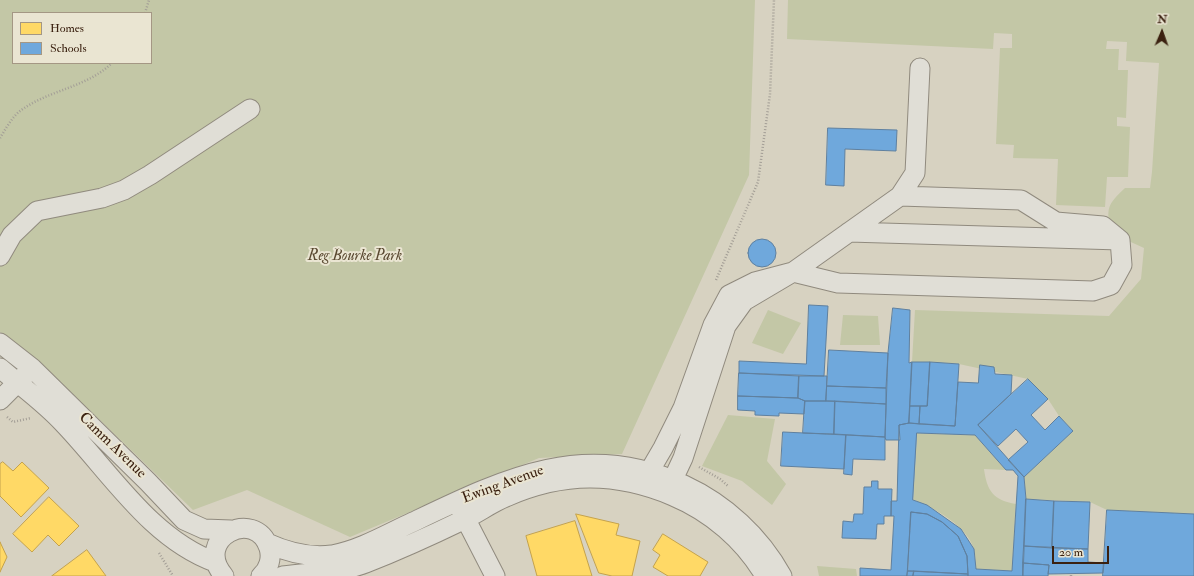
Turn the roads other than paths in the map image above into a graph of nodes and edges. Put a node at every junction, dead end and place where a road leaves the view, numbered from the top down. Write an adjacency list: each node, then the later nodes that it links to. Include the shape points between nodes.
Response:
1 (920, 68): 3 (street, via 914,173)
2 (250, 109): 6 (street, via 124,190 102,198 37,211 12,235)
3 (900, 196): 4 (street); 5 (street, via 1021,200 1056,222 1103,226)
4 (849, 232): 5 (street); 7 (street)
5 (1120, 240): 7 (street, via 1122,265 1111,285 1093,291 838,283)
6 (0, 256)
7 (793, 272): 13 (street, via 755,282 729,295 713,325 683,408); 14 (street, via 744,301 726,326 683,458)
8 (0, 343): 10 (street, Camm Avenue)
9 (0, 368): 11 (street, Camm Avenue)
10 (32, 368): 11 (street); 17 (street, Camm Avenue, via 184,520 204,529)
11 (17, 383): 12 (street); 19 (street, Camm Avenue, via 44,403 148,517)
12 (0, 400)
13 (645, 478): 14 (street, Ewing Avenue); 15 (street, Ewing Avenue, via 629,467 597,464 544,469 512,478); 16 (street, Ewing Avenue, via 570,479 542,484 505,497)
14 (670, 487): 23 (street, Ewing Avenue, via 688,503 713,518 739,541); 24 (street, Ewing Avenue, via 695,490 719,505 760,543)
15 (457, 501): 16 (street); 18 (street, Ewing Avenue, via 361,547 332,555 311,556)
16 (464, 520): 21 (street, Ewing Avenue, via 365,563 334,570); 22 (street)
17 (231, 530): 18 (street, Camm Avenue, via 248,528 256,531); 19 (street, via 217,543 215,553)
18 (267, 543): 20 (street, via 270,559)
19 (220, 569)
20 (267, 576)
21 (283, 576)
22 (495, 576)
23 (765, 576)
24 (782, 576)

